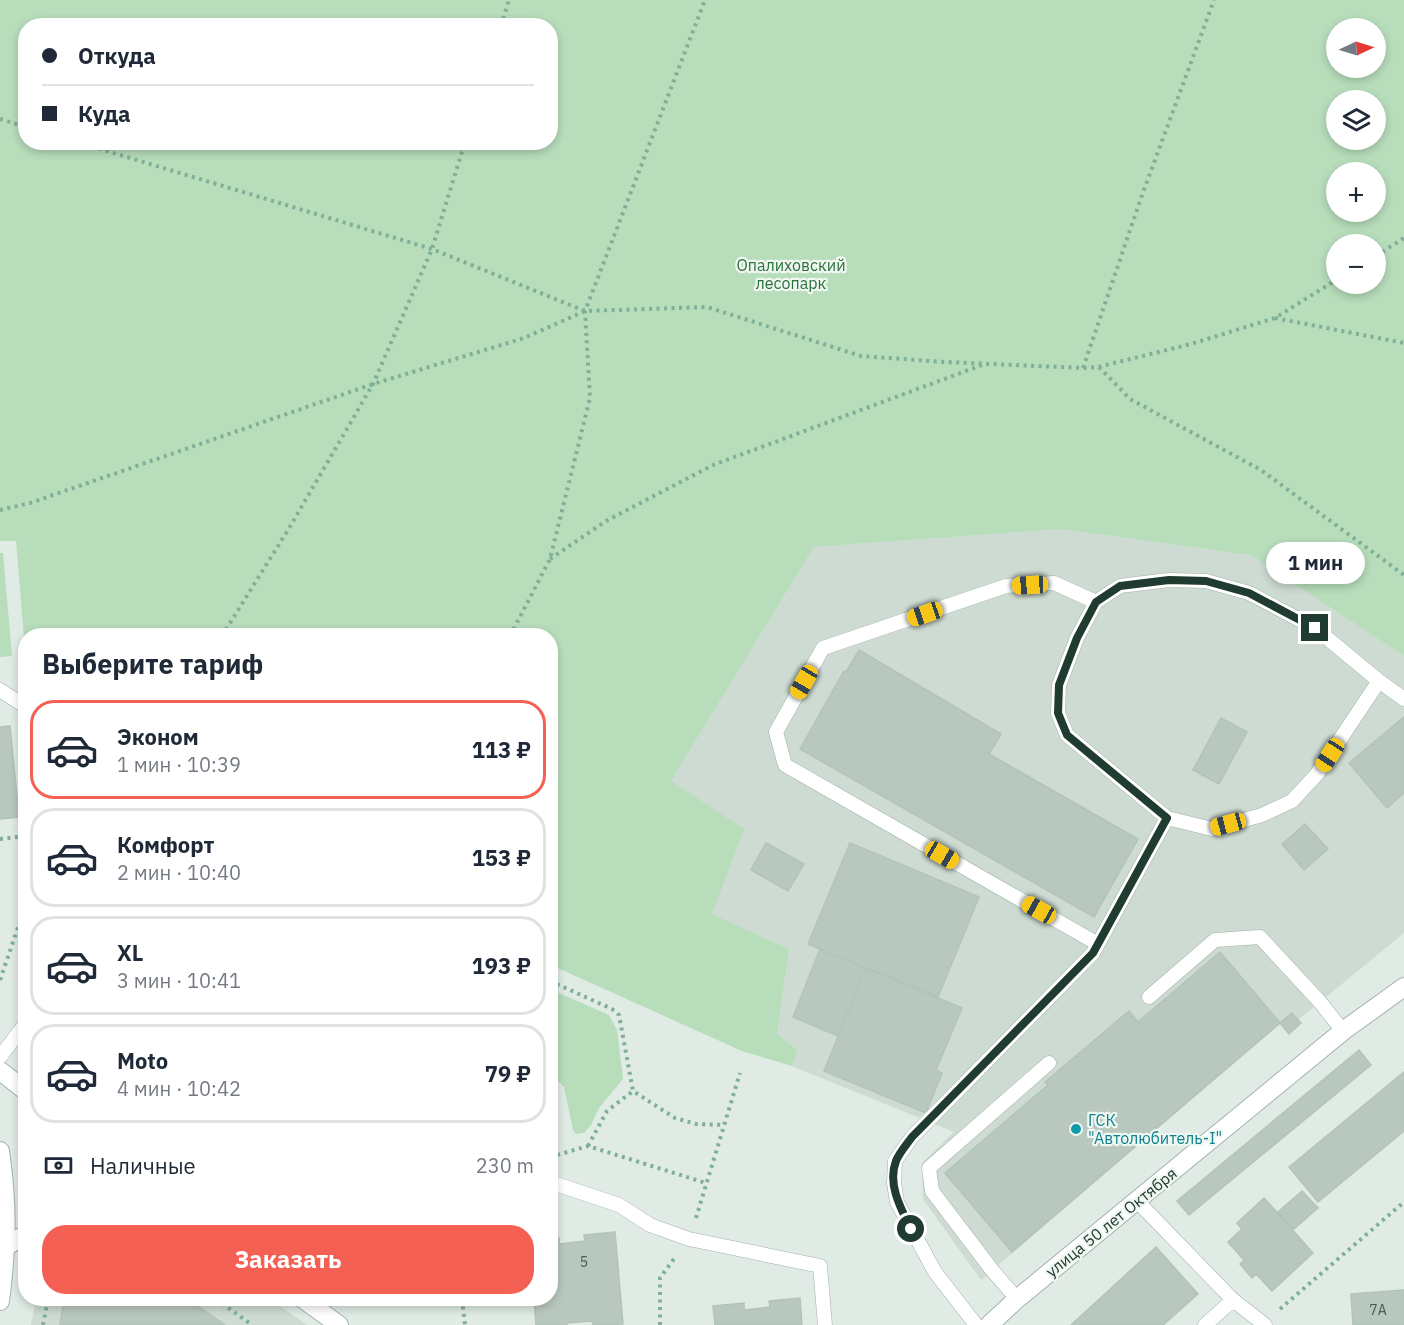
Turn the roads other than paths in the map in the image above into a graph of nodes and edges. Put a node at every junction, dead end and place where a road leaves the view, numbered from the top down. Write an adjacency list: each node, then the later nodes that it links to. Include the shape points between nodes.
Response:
1 (1096, 602): 2 (lane, via 1120,586 1169,580 1217,584 1249,593 1315,628); 6 (lane, via 1059,685 1058,713 1067,735); 7 (lane, via 1054,583 1006,586 824,648 776,732 785,765)
2 (1379, 681): 4 (lane); 6 (lane, via 1317,774 1292,801 1262,815 1212,829)
3 (0, 690): 5 (lane)
4 (1404, 699)
5 (18, 702)
6 (1167, 818): 7 (lane)
7 (1098, 944): 29 (lane, via 912,1137 895,1161 897,1202 936,1272)
8 (1401, 995): 10 (street, улица 50 лет Октября)
9 (1149, 997): 10 (lane, via 1215,940 1260,937)
10 (1343, 1031): 18 (street, улица 50 лет Октября)
11 (18, 1033): 12 (lane)
12 (0, 1057)
13 (1049, 1063): 21 (lane, via 929,1168 932,1191)
14 (0, 1071): 15 (street)
15 (18, 1085)
16 (0, 1151): 20 (street)
17 (558, 1185): 28 (lane, via 619,1205 650,1225 689,1239 819,1266)
18 (1137, 1201): 21 (street, улица 50 лет Октября); 23 (lane)
19 (18, 1239): 20 (street)
20 (7, 1246): 22 (street)
21 (1017, 1299): 25 (street, улица 50 лет Октября)
22 (0, 1300)
23 (1233, 1300): 26 (lane); 30 (lane)
24 (313, 1306): 27 (street)
25 (994, 1323)
26 (1264, 1324)
27 (339, 1325)
28 (825, 1325)
29 (976, 1325)
30 (1205, 1325)

